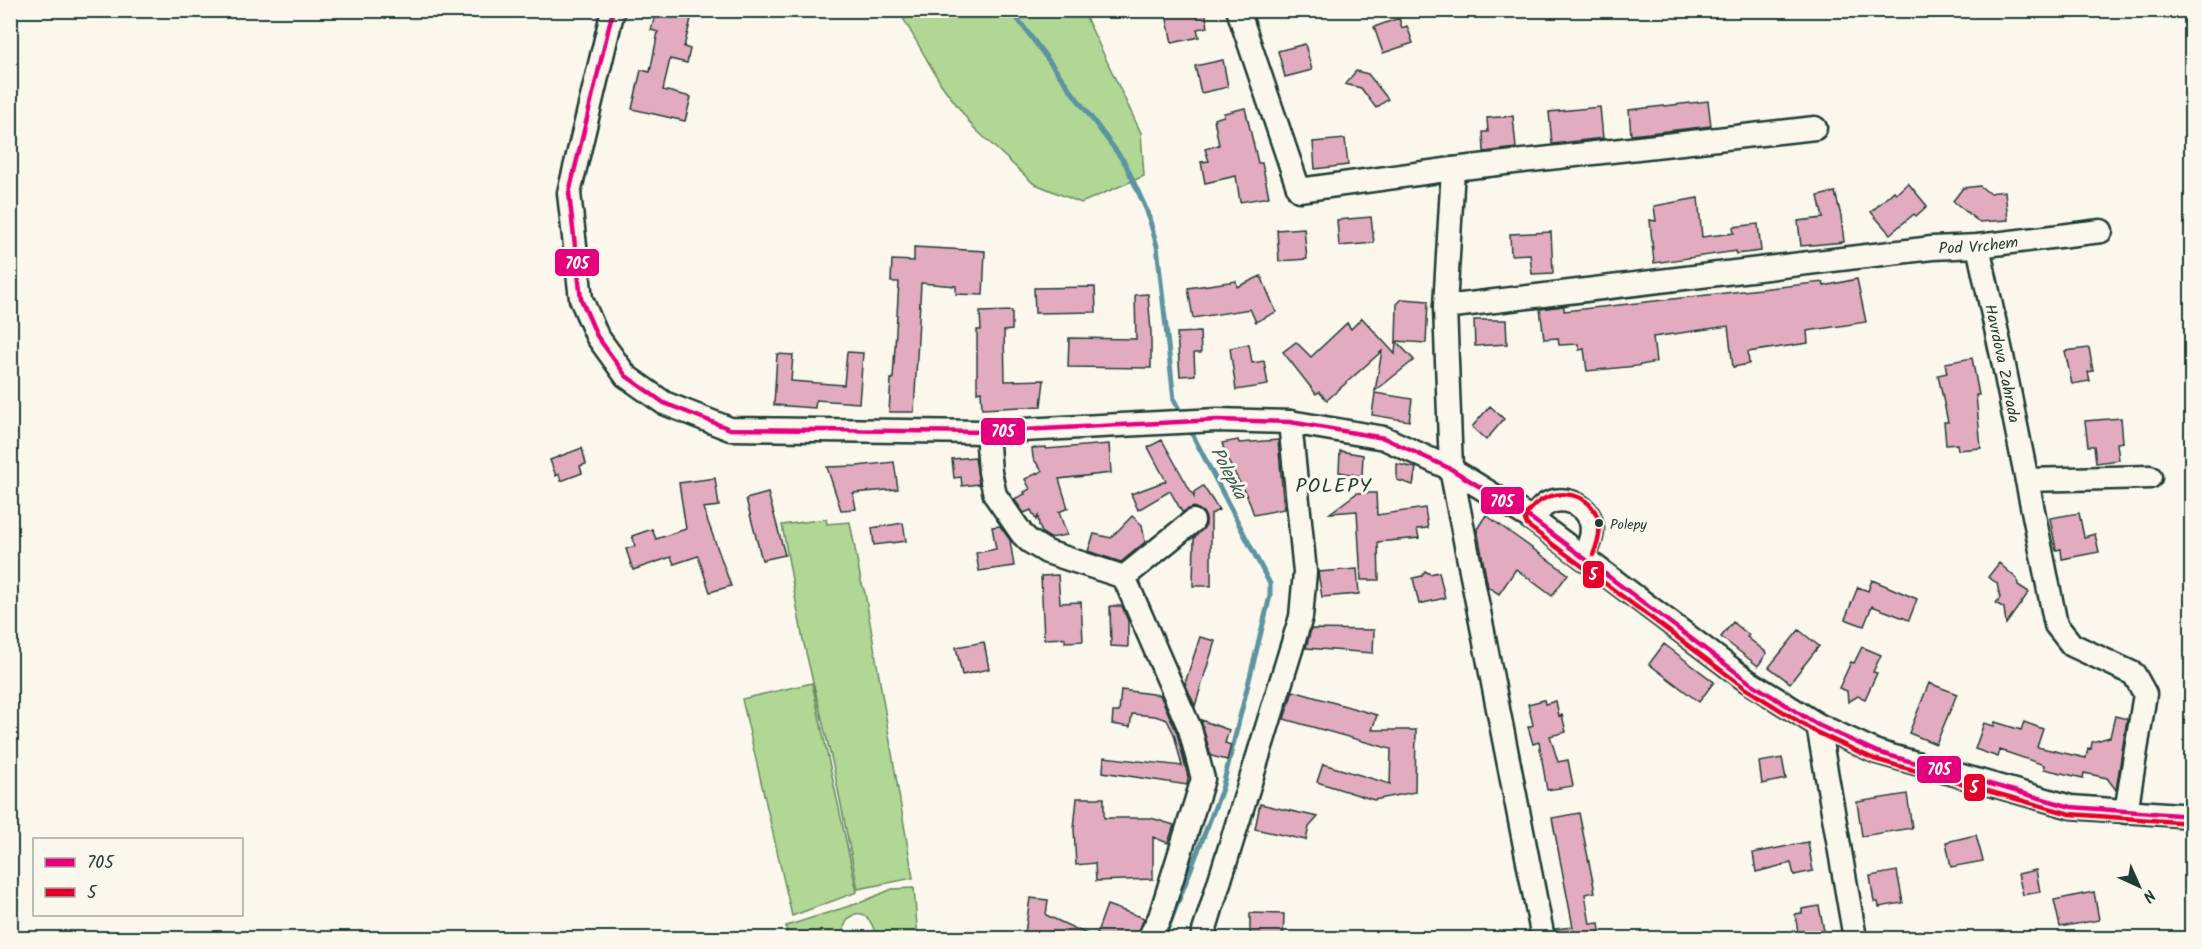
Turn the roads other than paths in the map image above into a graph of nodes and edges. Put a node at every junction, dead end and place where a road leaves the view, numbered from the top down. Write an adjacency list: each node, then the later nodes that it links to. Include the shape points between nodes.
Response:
1 (613, 10): 9 (street, via 569,193 581,299 597,336 626,376 664,403 730,429)
2 (1238, 10): 4 (street, via 1299,190)
3 (1815, 128): 4 (street)
4 (1453, 169): 7 (street)
5 (2101, 231): 6 (street, Pod Vrchem)
6 (1978, 246): 7 (street, Pod Vrchem, via 1932,248); 12 (street, Havrdova Zahrada)
7 (1445, 307): 10 (street)
8 (1290, 422): 9 (street, via 1217,420); 10 (street, via 1384,438); 21 (street, via 1305,572 1301,617)
9 (987, 432): 16 (street, via 995,495 1022,534 1047,552)
10 (1451, 469): 13 (street); 22 (street)
11 (2150, 477): 12 (street)
12 (2027, 480): 18 (street, Havrdova Zahrada, via 2056,625 2072,645 2134,675 2145,694)
13 (1532, 519): 15 (street); 15 (street, via 1546,504 1564,499 1580,506 1590,519 1592,536)
14 (1193, 521): 16 (street)
15 (1584, 556): 17 (street, via 1749,682)
16 (1124, 577): 20 (street, via 1190,729 1203,778 1160,917)
17 (1818, 725): 18 (street, via 1877,752 2048,801); 23 (street)
18 (2126, 812): 19 (street)
19 (2192, 816)
20 (1149, 939)
21 (1202, 939)
22 (1543, 939)
23 (1855, 939)

